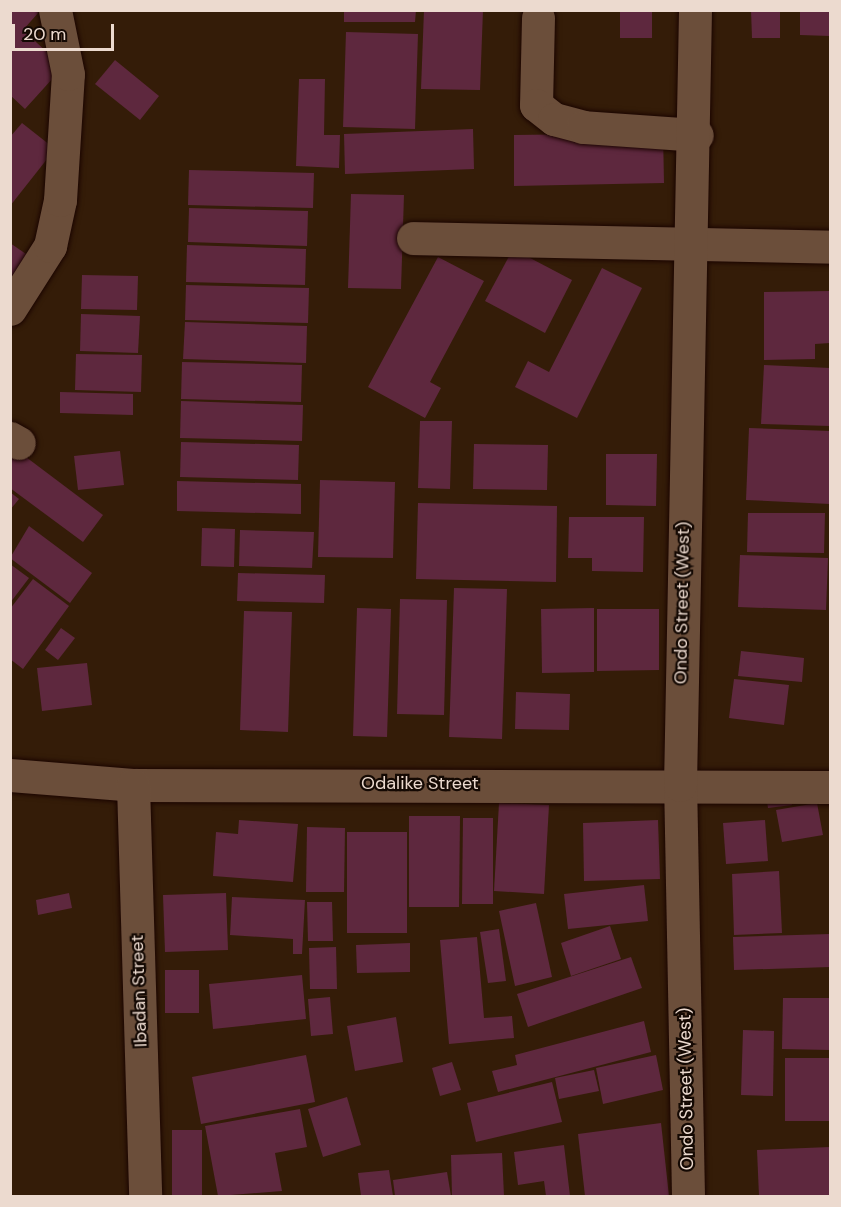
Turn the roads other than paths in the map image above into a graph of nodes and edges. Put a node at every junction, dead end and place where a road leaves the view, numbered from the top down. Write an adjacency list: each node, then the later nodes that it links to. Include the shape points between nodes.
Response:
1 (55, 10): 8 (street, via 68,74 60,200 50,246)
2 (695, 10): 4 (street, Ondo Street (West))
3 (538, 18): 4 (street, via 536,105 583,127)
4 (697, 135): 6 (street, Ondo Street (West))
5 (413, 238): 6 (street)
6 (687, 243): 7 (street); 11 (street, Ondo Street (West))
7 (831, 247)
8 (10, 309)
9 (10, 775): 10 (street, Odalike Street)
10 (133, 785): 11 (street, Odalike Street); 13 (street, Ibadan Street)
11 (680, 785): 12 (street, Odalike Street); 14 (street, Ondo Street (West))
12 (831, 787)
13 (145, 1197)
14 (688, 1197)

